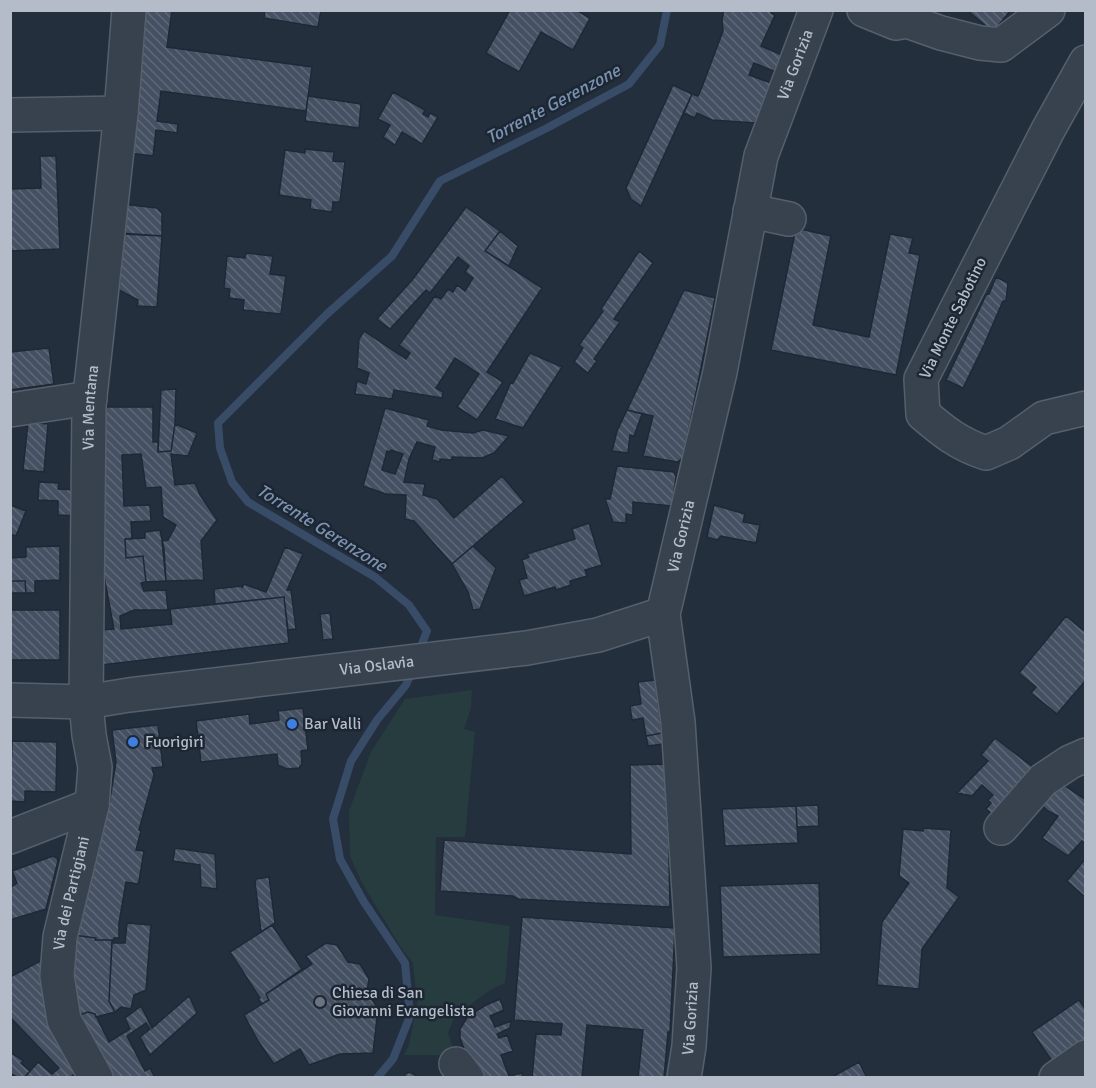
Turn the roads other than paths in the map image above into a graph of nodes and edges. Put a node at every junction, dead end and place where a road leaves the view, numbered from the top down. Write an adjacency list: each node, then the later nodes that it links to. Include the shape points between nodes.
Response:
1 (129, 10): 6 (street, Via Mentana)
2 (816, 10): 8 (street, Via Gorizia, via 761,156)
3 (864, 10): 4 (street, via 896,23 908,21 941,33 1000,45)
4 (1048, 10)
5 (1086, 62): 11 (street, Via Monte Sabotino, via 921,379 923,414 956,441 986,453 1009,443 1044,418)
6 (121, 114): 7 (street); 10 (street, Via Mentana)
7 (10, 115)
8 (750, 211): 9 (street); 13 (street, Via Gorizia, via 720,372)
9 (789, 219)
10 (90, 399): 12 (street); 15 (street, Via Mentana)
11 (1086, 408)
12 (10, 410)
13 (663, 614): 15 (street, Via Oslavia, via 598,635 527,648); 22 (street, Via Gorizia, via 678,722 694,968)
14 (10, 700): 15 (street, Via Oslavia)
15 (86, 702): 17 (street, Via dei Partigiani, via 95,767)
16 (1086, 755): 18 (street, via 1043,780)
17 (92, 805): 19 (street); 21 (street, Via dei Partigiani, via 60,936 57,976 64,1020)
18 (1001, 828)
19 (10, 837)
20 (1086, 1057): 23 (street)
21 (96, 1077)
22 (684, 1077)
23 (1056, 1077)

